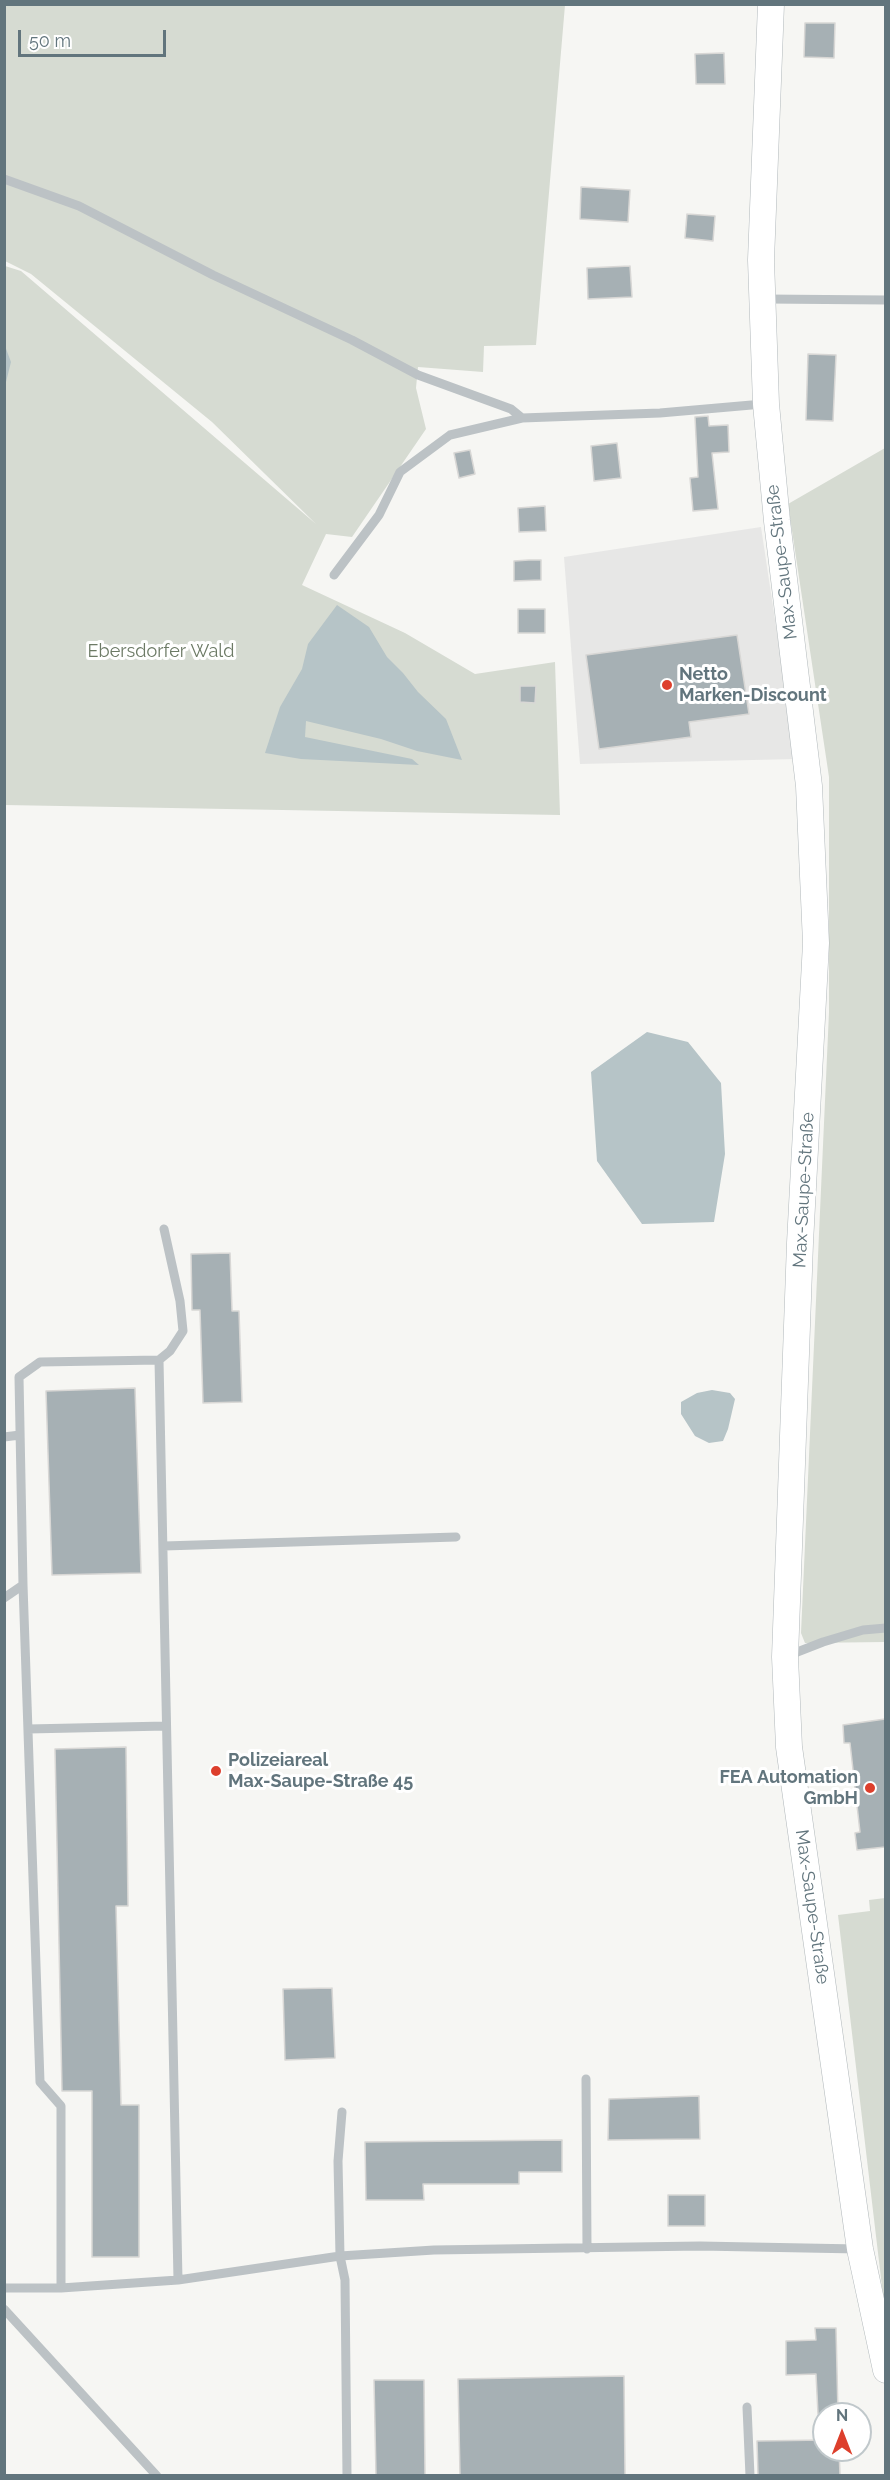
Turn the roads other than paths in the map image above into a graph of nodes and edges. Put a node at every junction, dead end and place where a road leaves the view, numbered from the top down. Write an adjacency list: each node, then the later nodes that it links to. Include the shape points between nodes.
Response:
1 (771, 4): 3 (street, Max-Saupe-Straße, via 761,260)
2 (4, 179): 6 (lane, via 79,206 418,375 511,409)
3 (763, 299): 4 (lane); 5 (street, Max-Saupe-Straße)
4 (885, 300)
5 (766, 404): 6 (lane); 17 (street, Max-Saupe-Straße, via 809,786 816,943)
6 (522, 418): 7 (lane, via 450,435 400,472 379,515)
7 (334, 575)
8 (164, 1229): 9 (lane, via 183,1331 170,1352)
9 (159, 1360): 10 (lane, via 40,1362 19,1377); 13 (lane)
10 (20, 1435): 11 (lane); 14 (lane)
11 (4, 1437)
12 (456, 1537): 13 (lane)
13 (164, 1546): 18 (lane)
14 (23, 1585): 15 (lane); 19 (lane)
15 (4, 1598)
16 (885, 1628): 17 (lane, via 863,1630)
17 (785, 1657): 23 (street, Max-Saupe-Straße, via 789,1747)
18 (166, 1726): 19 (lane); 25 (lane)
19 (28, 1729): 27 (lane, via 40,2082 61,2106)
20 (586, 2079): 22 (lane)
21 (342, 2112): 24 (lane, via 338,2161)
22 (587, 2249): 23 (lane, via 700,2246); 24 (lane, via 434,2250)
23 (860, 2249): 29 (street, Max-Saupe-Straße)
24 (340, 2256): 25 (lane); 33 (lane, via 345,2280)
25 (178, 2280): 27 (lane)
26 (4, 2288): 27 (lane)
27 (61, 2288)
28 (4, 2309): 32 (lane)
29 (881, 2330): 30 (street, Max-Saupe-Straße)
30 (885, 2370)
31 (747, 2407): 34 (lane)
32 (157, 2475)
33 (347, 2475)
34 (750, 2475)

